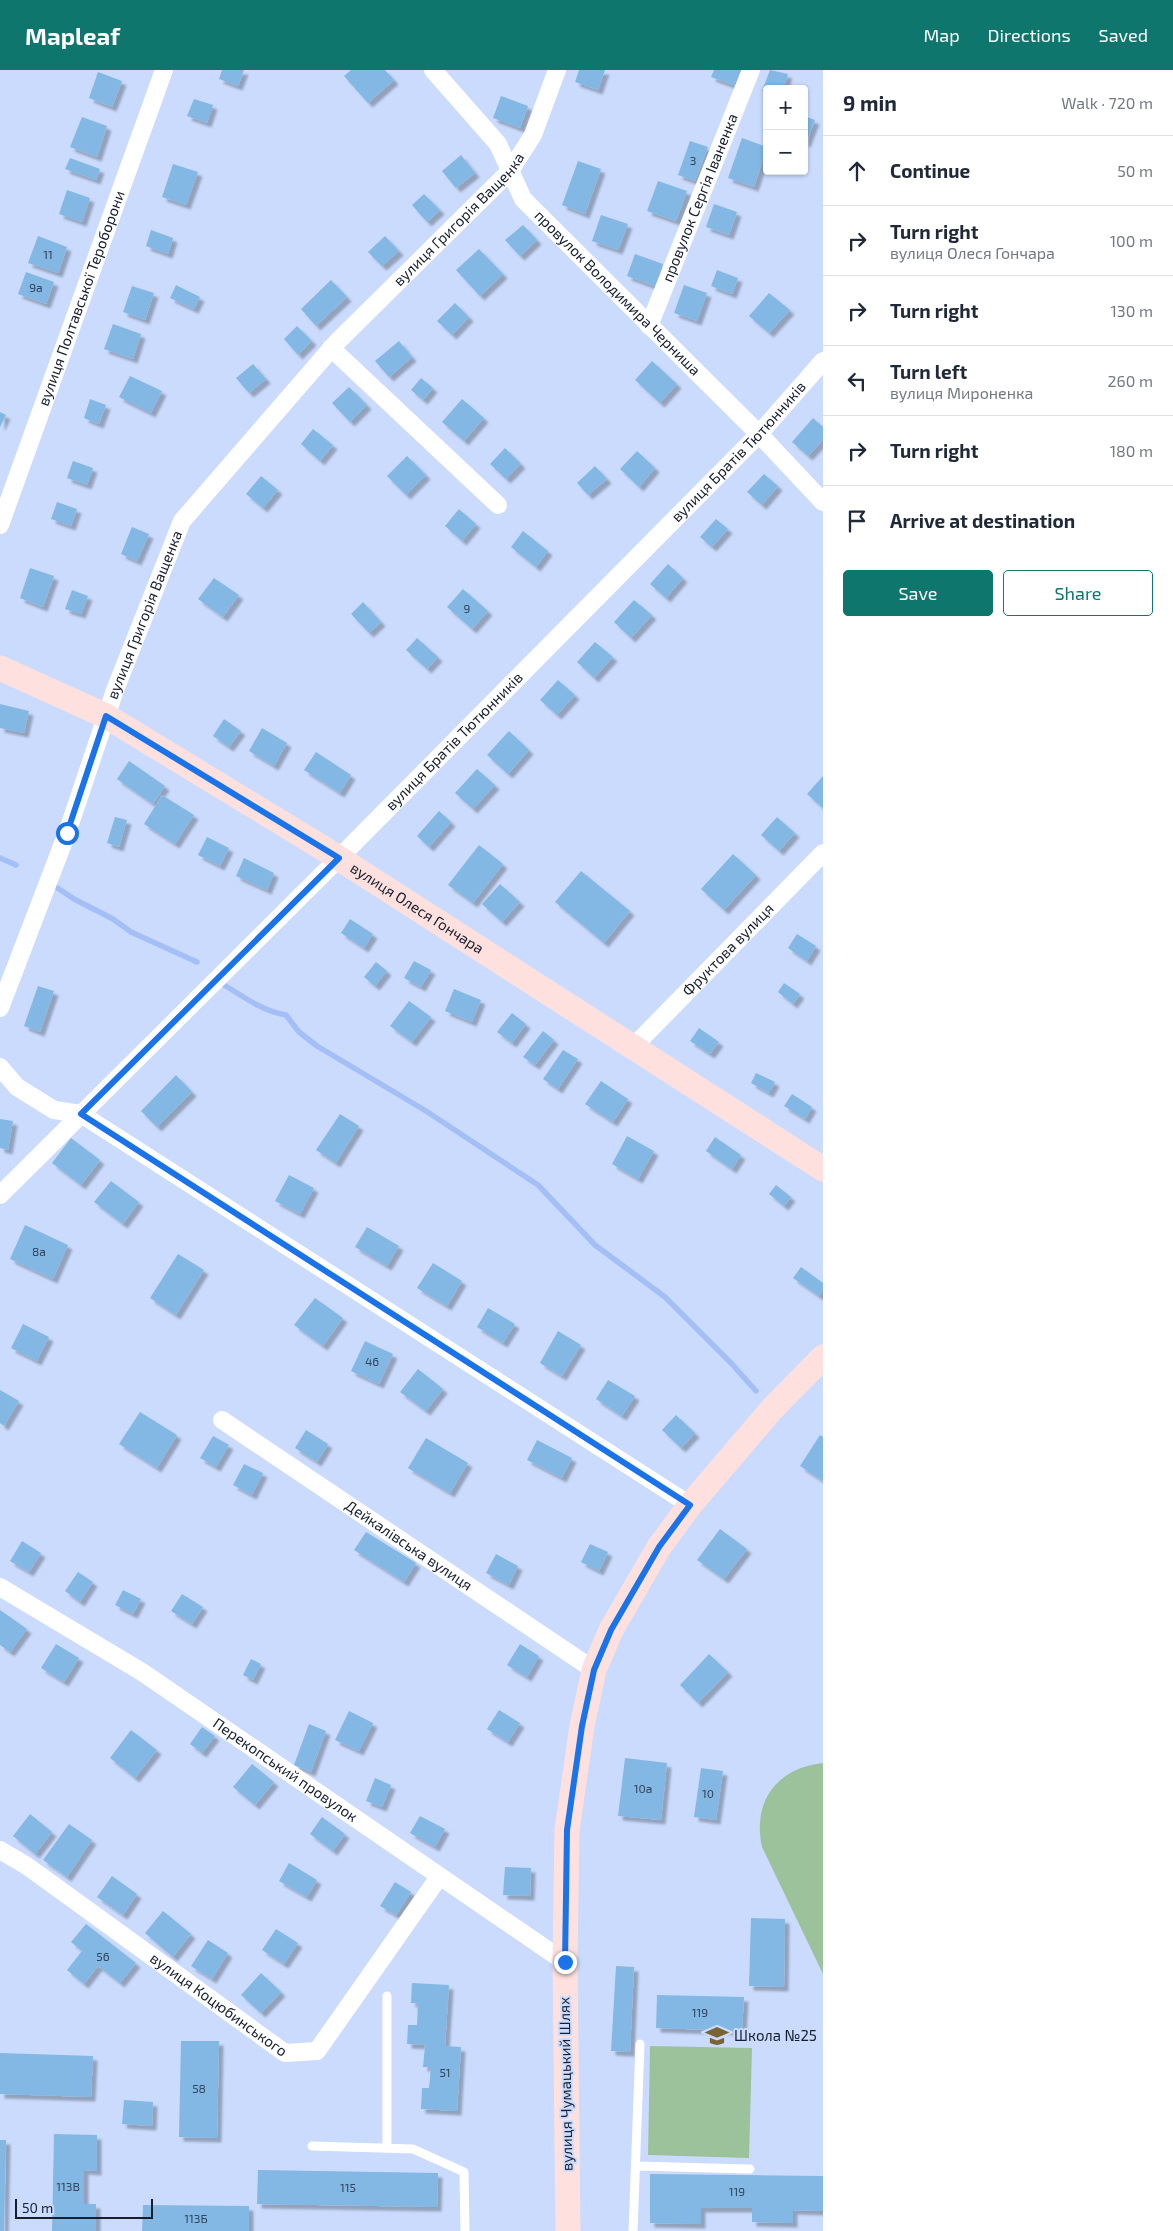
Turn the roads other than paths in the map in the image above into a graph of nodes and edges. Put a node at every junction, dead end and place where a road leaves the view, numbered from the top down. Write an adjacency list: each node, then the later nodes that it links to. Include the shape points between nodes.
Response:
1 (164, 70): 12 (street, вулиця Полтавської Тероборони)
2 (433, 70): 5 (street, провулок Володимира Черниша, via 498,144)
3 (557, 70): 5 (street, вулиця Григорія Ващенка, via 533,135)
4 (751, 70): 6 (street, провулок Сергія Іваненка)
5 (510, 171): 6 (street, провулок Володимира Черниша, via 523,199); 7 (street, вулиця Григорія Ващенка)
6 (649, 326): 9 (street, провулок Володимира Черниша)
7 (331, 348): 11 (street); 14 (street, вулиця Григорія Ващенка, via 182,520)
8 (823, 361): 9 (street, вулиця Братів Тютюнників)
9 (759, 434): 10 (street, провулок Володимира Черниша); 16 (street, вулиця Братів Тютюнників)
10 (823, 502)
11 (498, 505)
12 (0, 525)
13 (0, 668): 14 (main road, вулиця Олеся Гончара)
14 (106, 716): 16 (main road, вулиця Олеся Гончара); 17 (street, вулиця Григорія Ващенка, via 67,833)
15 (823, 853): 19 (street, Фруктова вулиця)
16 (339, 858): 19 (main road, вулиця Олеся Гончара); 21 (street, вулиця Братів Тютюнників)
17 (4, 987): 18 (street, вулиця Григорія Ващенка)
18 (0, 1008)
19 (633, 1047): 22 (main road, вулиця Олеся Гончара)
20 (0, 1067): 21 (street, via 17,1087 54,1110)
21 (81, 1114): 23 (street, вулиця Братів Тютюнників); 26 (street)
22 (823, 1169)
23 (0, 1195)
24 (823, 1357): 26 (main road, вулиця Чумацький Шлях, via 772,1409)
25 (222, 1420): 28 (street, Дейкалівська вулиця)
26 (690, 1505): 28 (main road, вулиця Чумацький Шлях, via 659,1547 611,1630)
27 (0, 1587): 30 (street, Перекопський провулок, via 142,1672)
28 (594, 1670): 31 (main road, вулиця Чумацький Шлях, via 582,1726 567,1830)
29 (0, 1850): 30 (street, вулиця Коцюбинського, via 27,1866 285,2053 317,2051)
30 (439, 1877): 31 (street, Перекопський провулок)
31 (565, 1962): 39 (main road, вулиця Чумацький Шлях)
32 (387, 1996): 35 (lane)
33 (640, 2044): 36 (lane)
34 (312, 2146): 35 (lane)
35 (387, 2148): 38 (lane, via 414,2149 464,2172)
36 (636, 2166): 37 (lane); 40 (lane)
37 (750, 2169)
38 (465, 2231)
39 (568, 2231)
40 (633, 2231)

